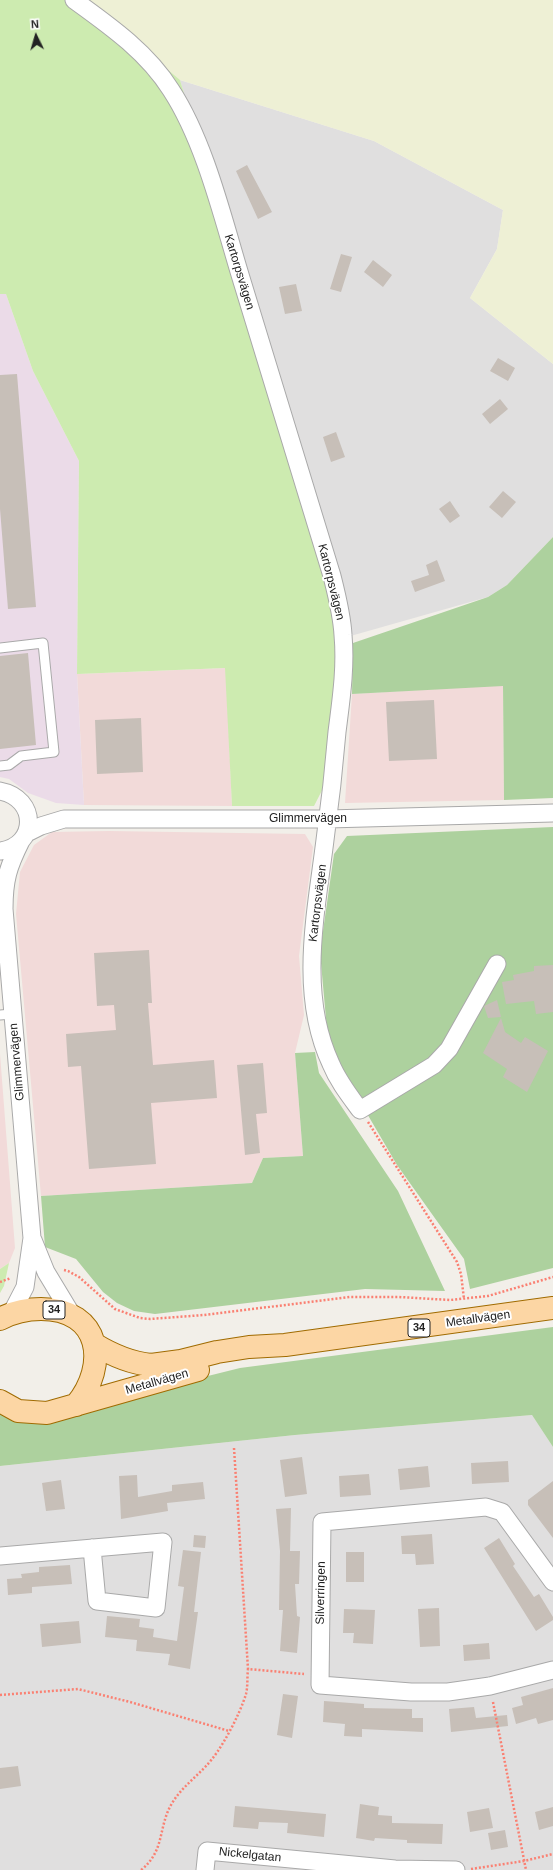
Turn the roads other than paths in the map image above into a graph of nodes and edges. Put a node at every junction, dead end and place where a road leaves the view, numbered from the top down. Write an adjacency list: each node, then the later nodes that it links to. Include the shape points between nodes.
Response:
1 (74, 0): 8 (street, Kartorpsvägen, via 140,52 171,90 194,135 224,221 339,603 343,636 343,676)
2 (0, 648): 3 (lane, via 43,643 54,752 21,756 9,765)
3 (0, 766)
4 (0, 791): 5 (street, Glimmervägen, via 15,796)
5 (26, 808): 7 (street, Glimmervägen); 9 (street, Glimmervägen, via 29,821)
6 (553, 813): 8 (street, Glimmervägen)
7 (64, 819): 8 (street, Glimmervägen); 9 (street, Glimmervägen, via 41,826)
8 (328, 819): 12 (street, Kartorpsvägen, via 312,944 313,994 320,1033 331,1065 360,1110 434,1065 449,1049)
9 (24, 837): 10 (street, Glimmervägen, via 9,850); 11 (street, Glimmervägen)
10 (0, 851)
11 (2, 882): 13 (street, Glimmervägen)
12 (497, 964)
13 (6, 1014): 14 (street, Glimmervägen)
14 (32, 1238): 16 (street, Glimmervägen, via 46,1272); 17 (street, Glimmervägen, via 28,1275 21,1297)
15 (553, 1308): 19 (main road, Metallvägen / 34)
16 (72, 1315): 17 (main road, 34, via 49,1309 35,1309); 18 (main road, 34, via 84,1326)
17 (6, 1316)
18 (94, 1344): 19 (main road, Metallvägen / 34, via 122,1359 151,1365 225,1351); 21 (main road, 34, via 96,1368 90,1386)
19 (285, 1345): 21 (main road, Metallvägen / 34)
20 (0, 1401): 21 (main road, 34, via 18,1411 33,1413 54,1412)
21 (76, 1405)
22 (92, 1548): 22 (street, via 163,1542 156,1608 97,1600); 23 (street)
23 (0, 1556)
24 (551, 1574): 25 (street, Silverringen, via 502,1512 486,1507 322,1522 320,1684 404,1692 448,1692 490,1686)
25 (553, 1670)
26 (204, 1870): 27 (street, Nickelgatan, via 207,1851 395,1869)
27 (456, 1870)

